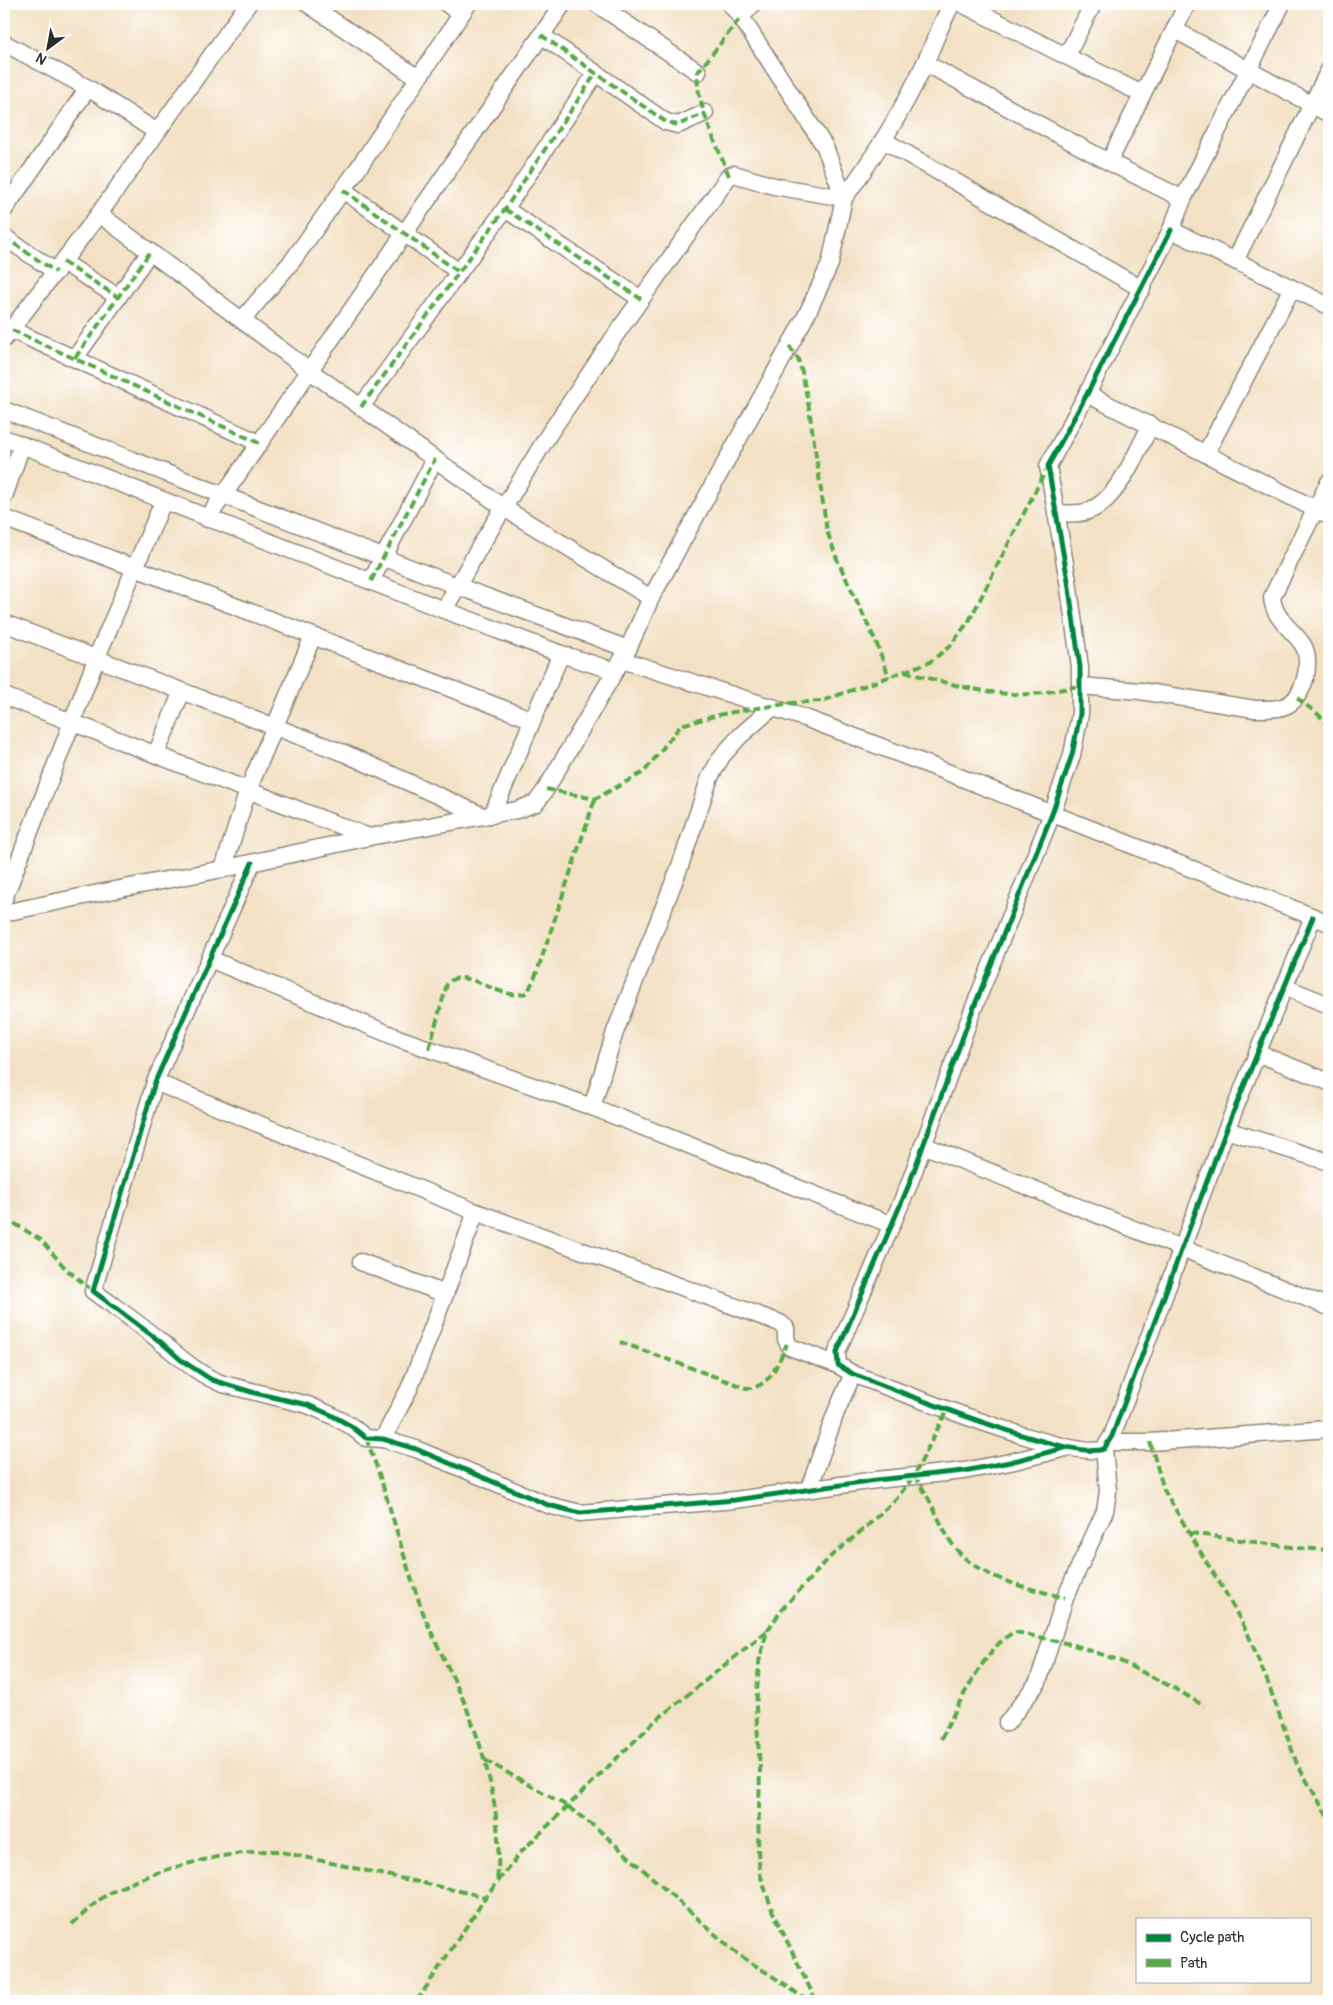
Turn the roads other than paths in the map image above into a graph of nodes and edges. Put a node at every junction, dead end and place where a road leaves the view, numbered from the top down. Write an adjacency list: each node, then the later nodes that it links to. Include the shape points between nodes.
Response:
1 (248, 4): 30 (street)
2 (308, 4): 24 (street)
3 (447, 4): 13 (street)
4 (563, 4): 16 (street)
5 (597, 4): 22 (street)
6 (730, 4): 14 (street)
7 (753, 4): 14 (street)
8 (952, 4): 19 (street)
9 (962, 4): 18 (street)
10 (1093, 4): 18 (street)
11 (1186, 4): 15 (street)
12 (1282, 4): 20 (street)
13 (465, 9): 24 (street)
14 (741, 17): 34 (street, via 825,147)
15 (1174, 30): 20 (street); 26 (street)
16 (541, 35): 23 (street); 40 (street)
17 (4, 43): 25 (street)
18 (1067, 55): 26 (street)
19 (925, 63): 31 (street); 32 (street)
20 (1249, 70): 27 (street); 35 (street)
21 (1329, 70): 27 (street)
22 (698, 72)
23 (596, 74): 28 (street, via 672,124 684,124); 36 (street)
24 (418, 78): 33 (street)
25 (88, 88): 30 (street); 37 (street)
26 (1142, 94): 32 (street)
27 (1312, 104): 29 (street); 43 (street)
28 (705, 113)
29 (1329, 114)
30 (157, 132): 38 (street)
31 (883, 140): 34 (street); 47 (street)
32 (1108, 162): 35 (street)
33 (343, 190): 40 (street); 51 (street, via 293,260)
34 (844, 198): 49 (street, via 774,186 734,174 729,176); 77 (street, via 830,264 807,314)
35 (1183, 199): 39 (street)
36 (504, 209): 45 (street); 49 (street)
37 (4, 210)
38 (99, 214): 42 (street); 44 (street)
39 (1171, 230): 43 (street); 47 (street)
40 (404, 234): 45 (street); 54 (street)
41 (4, 237): 44 (street)
42 (150, 252): 48 (street); 51 (street)
43 (1235, 261): 46 (street)
44 (59, 267): 48 (street); 52 (street)
45 (458, 272): 56 (street)
46 (1292, 288): 50 (street); 62 (street)
47 (1142, 289): 55 (street)
48 (118, 297): 53 (street)
49 (642, 299): 68 (street, via 549,434)
50 (1329, 306)
51 (242, 320): 54 (street)
52 (8, 334): 53 (street)
53 (75, 358): 60 (street)
54 (310, 370): 56 (street); 60 (street)
55 (1087, 394): 58 (street); 70 (street, via 1048,466)
56 (361, 407): 63 (street)
57 (4, 410): 65 (street)
58 (1151, 425): 62 (street); 70 (street, via 1110,496 1085,512)
59 (4, 438): 61 (street)
60 (259, 443): 65 (street)
61 (22, 445): 66 (street); 67 (street)
62 (1206, 453): 69 (street)
63 (435, 459): 68 (street); 73 (street)
64 (1329, 482): 69 (street)
65 (223, 496): 72 (street); 73 (street)
66 (4, 497)
67 (164, 502): 72 (street); 74 (street)
68 (504, 508): 76 (street); 77 (street)
69 (1322, 512): 84 (street, via 1272,597 1272,605 1278,615 1303,646 1307,662 1297,698 1286,706 1272,710 1255,709 1140,691)
70 (1056, 513): 84 (street, via 1080,667)
71 (4, 518): 74 (street)
72 (207, 519): 75 (street)
73 (384, 557): 75 (street); 76 (street)
74 (135, 568): 80 (street); 82 (street)
75 (371, 581): 78 (street)
76 (457, 586): 78 (street); 83 (street)
77 (651, 598): 83 (street)
78 (444, 610): 81 (street)
79 (4, 623): 82 (street)
80 (312, 636): 88 (street); 90 (street)
81 (561, 654): 83 (street); 88 (street)
82 (96, 658): 85 (street); 89 (street)
83 (622, 660): 87 (street); 94 (street, via 536,803)
84 (1080, 686): 93 (street, via 1080,714 1072,755)
85 (182, 691): 90 (street); 91 (street)
86 (4, 696): 89 (street)
87 (772, 707): 93 (street); 108 (street, via 722,756 710,777 674,883 615,1032)
88 (533, 720): 94 (street)
89 (72, 721): 91 (street); 98 (street)
90 (275, 726): 92 (street); 94 (street)
91 (156, 754): 92 (street)
92 (248, 790): 95 (street); 97 (street)
93 (1052, 814): 100 (street); 110 (street, via 975,1004)
94 (487, 815): 95 (street)
95 (370, 837): 96 (street)
96 (252, 863): 97 (street); 102 (street)
97 (223, 870): 99 (street)
98 (4, 899)
99 (4, 913)
100 (1313, 917): 101 (street); 103 (street)
101 (1329, 923)
102 (210, 959): 106 (street); 108 (street, via 398,1038)
103 (1284, 988): 104 (street); 105 (street)
104 (1329, 1005)
105 (1258, 1053): 107 (street); 109 (street)
106 (155, 1082): 112 (street); 121 (street, via 93,1291 181,1360 212,1380 308,1406 351,1426 366,1438)
107 (1329, 1082)
108 (592, 1107): 113 (street)
109 (1226, 1130): 111 (street); 114 (street)
110 (923, 1144): 113 (street); 114 (street)
111 (1329, 1162)
112 (476, 1212): 116 (street); 118 (street, via 780,1323 786,1328 790,1347)
113 (892, 1226): 118 (street, via 837,1352)
114 (1180, 1248): 117 (street); 122 (street)
115 (361, 1262): 116 (street)
116 (445, 1294): 121 (street, via 410,1386)
117 (1329, 1307)
118 (838, 1365): 119 (street)
119 (853, 1374): 123 (street, via 947,1410); 124 (street)
120 (1329, 1429): 122 (street)
121 (382, 1439): 124 (street, via 448,1462 548,1505 580,1514 735,1500)
122 (1106, 1446): 123 (street, via 1087,1451); 125 (street, via 1108,1491 1105,1511 1065,1598 1038,1682)
123 (1068, 1447): 124 (street, via 964,1471)
124 (809, 1489)
125 (1007, 1723)

